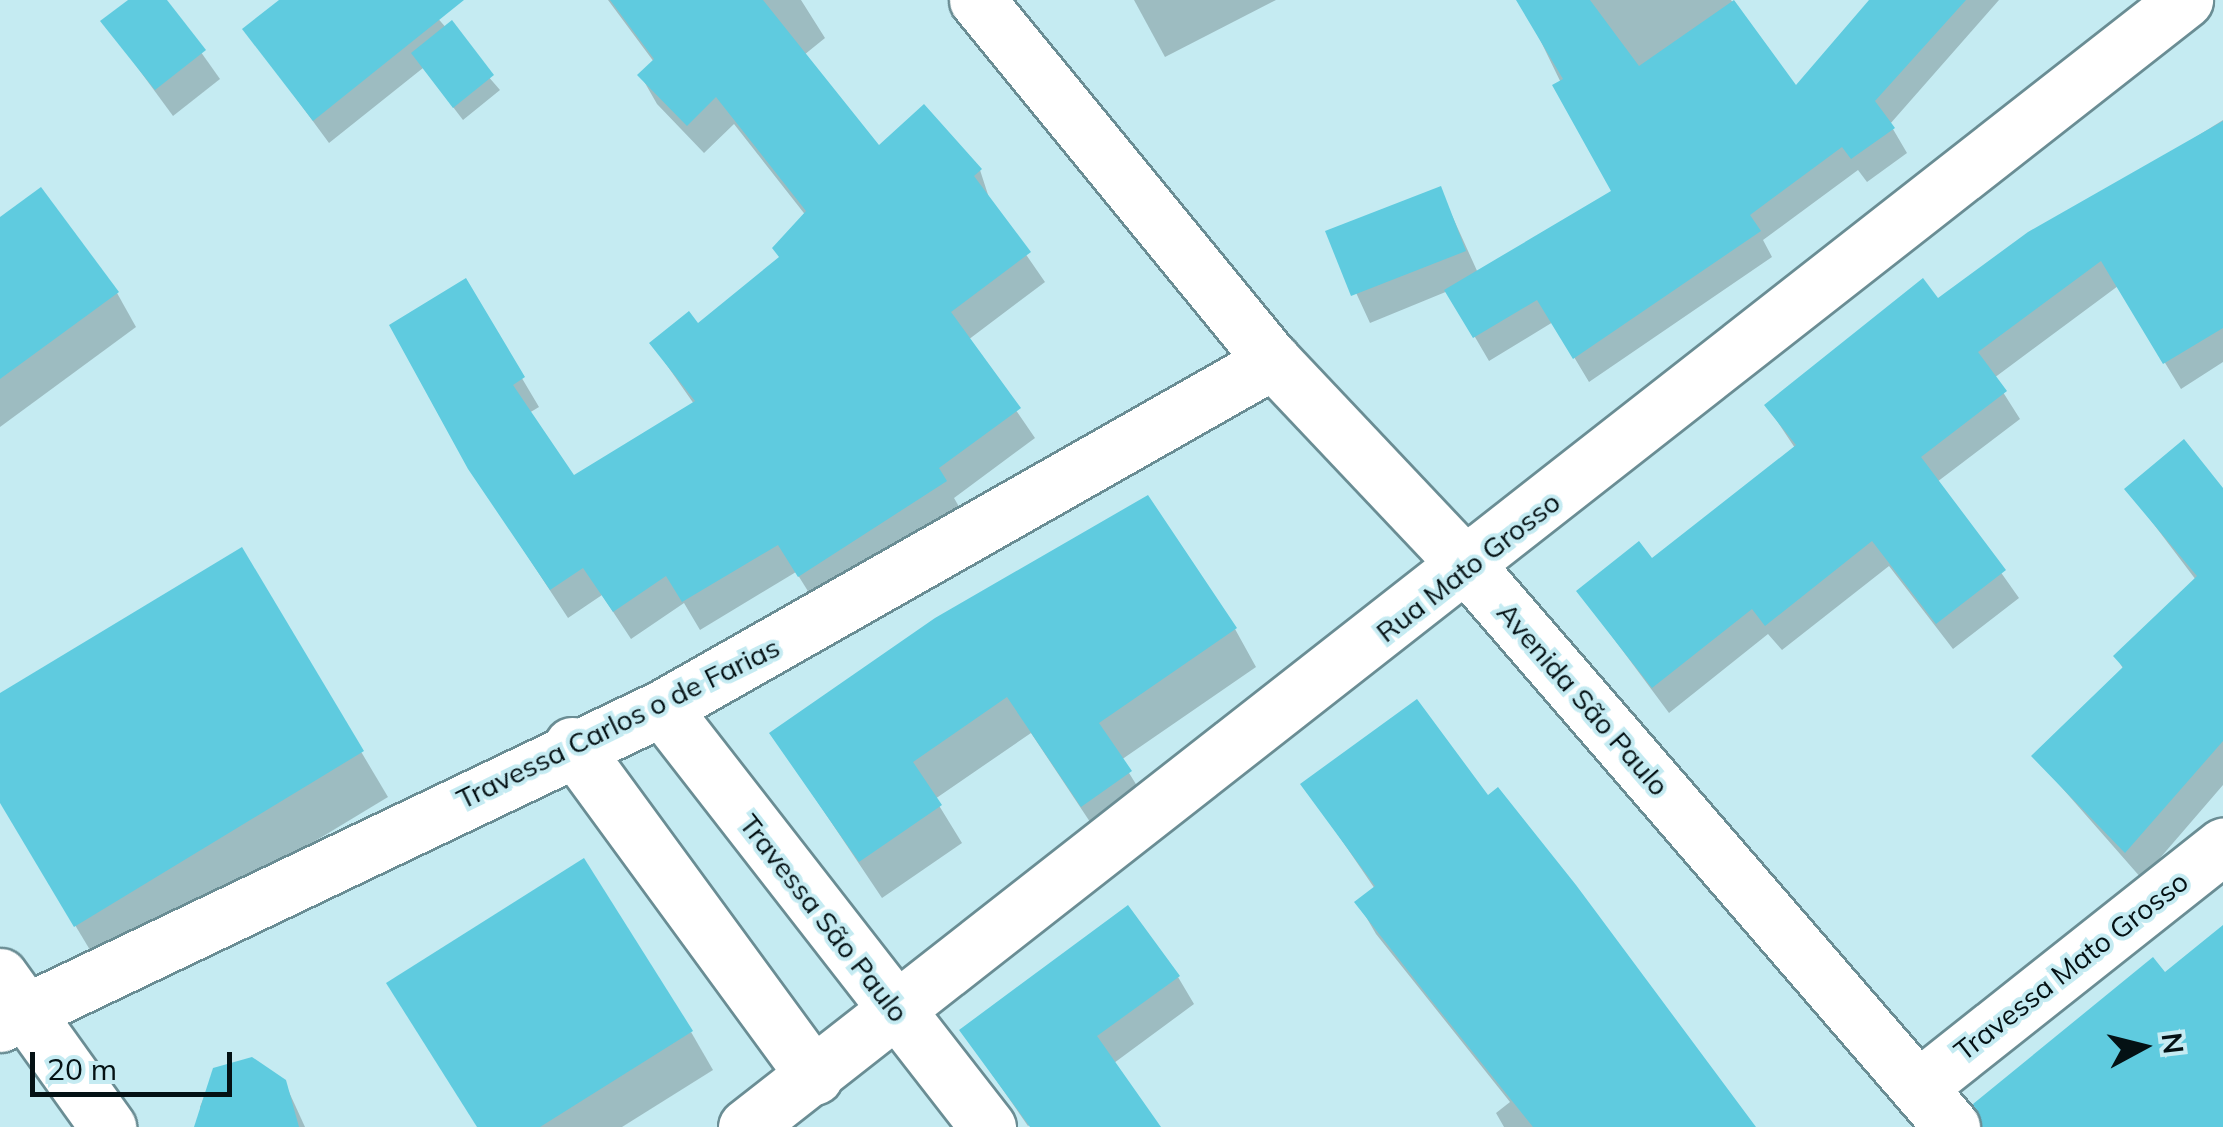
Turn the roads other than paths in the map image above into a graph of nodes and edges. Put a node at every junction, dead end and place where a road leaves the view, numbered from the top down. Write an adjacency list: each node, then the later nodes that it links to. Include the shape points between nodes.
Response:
1 (977, 0): 3 (street, Avenida São Paulo)
2 (2185, 0): 4 (street, Rua Mato Grosso)
3 (1273, 361): 4 (street, Avenida São Paulo); 5 (street, Travessa Carlos o de Farias)
4 (1468, 567): 9 (street, Rua Mato Grosso); 11 (street, Avenida São Paulo)
5 (662, 708): 6 (street, Travessa Carlos o de Farias); 9 (street, Travessa São Paulo)
6 (572, 745): 8 (street, Travessa Carlos o de Farias); 10 (street)
7 (2223, 846): 11 (street, Travessa Mato Grosso)
8 (9, 1004): 12 (street)
9 (895, 1012): 10 (street, Rua Mato Grosso); 14 (street, Travessa São Paulo)
10 (815, 1077): 13 (street, Rua Mato Grosso)
11 (1936, 1106)
12 (108, 1127)
13 (746, 1127)
14 (988, 1127)

